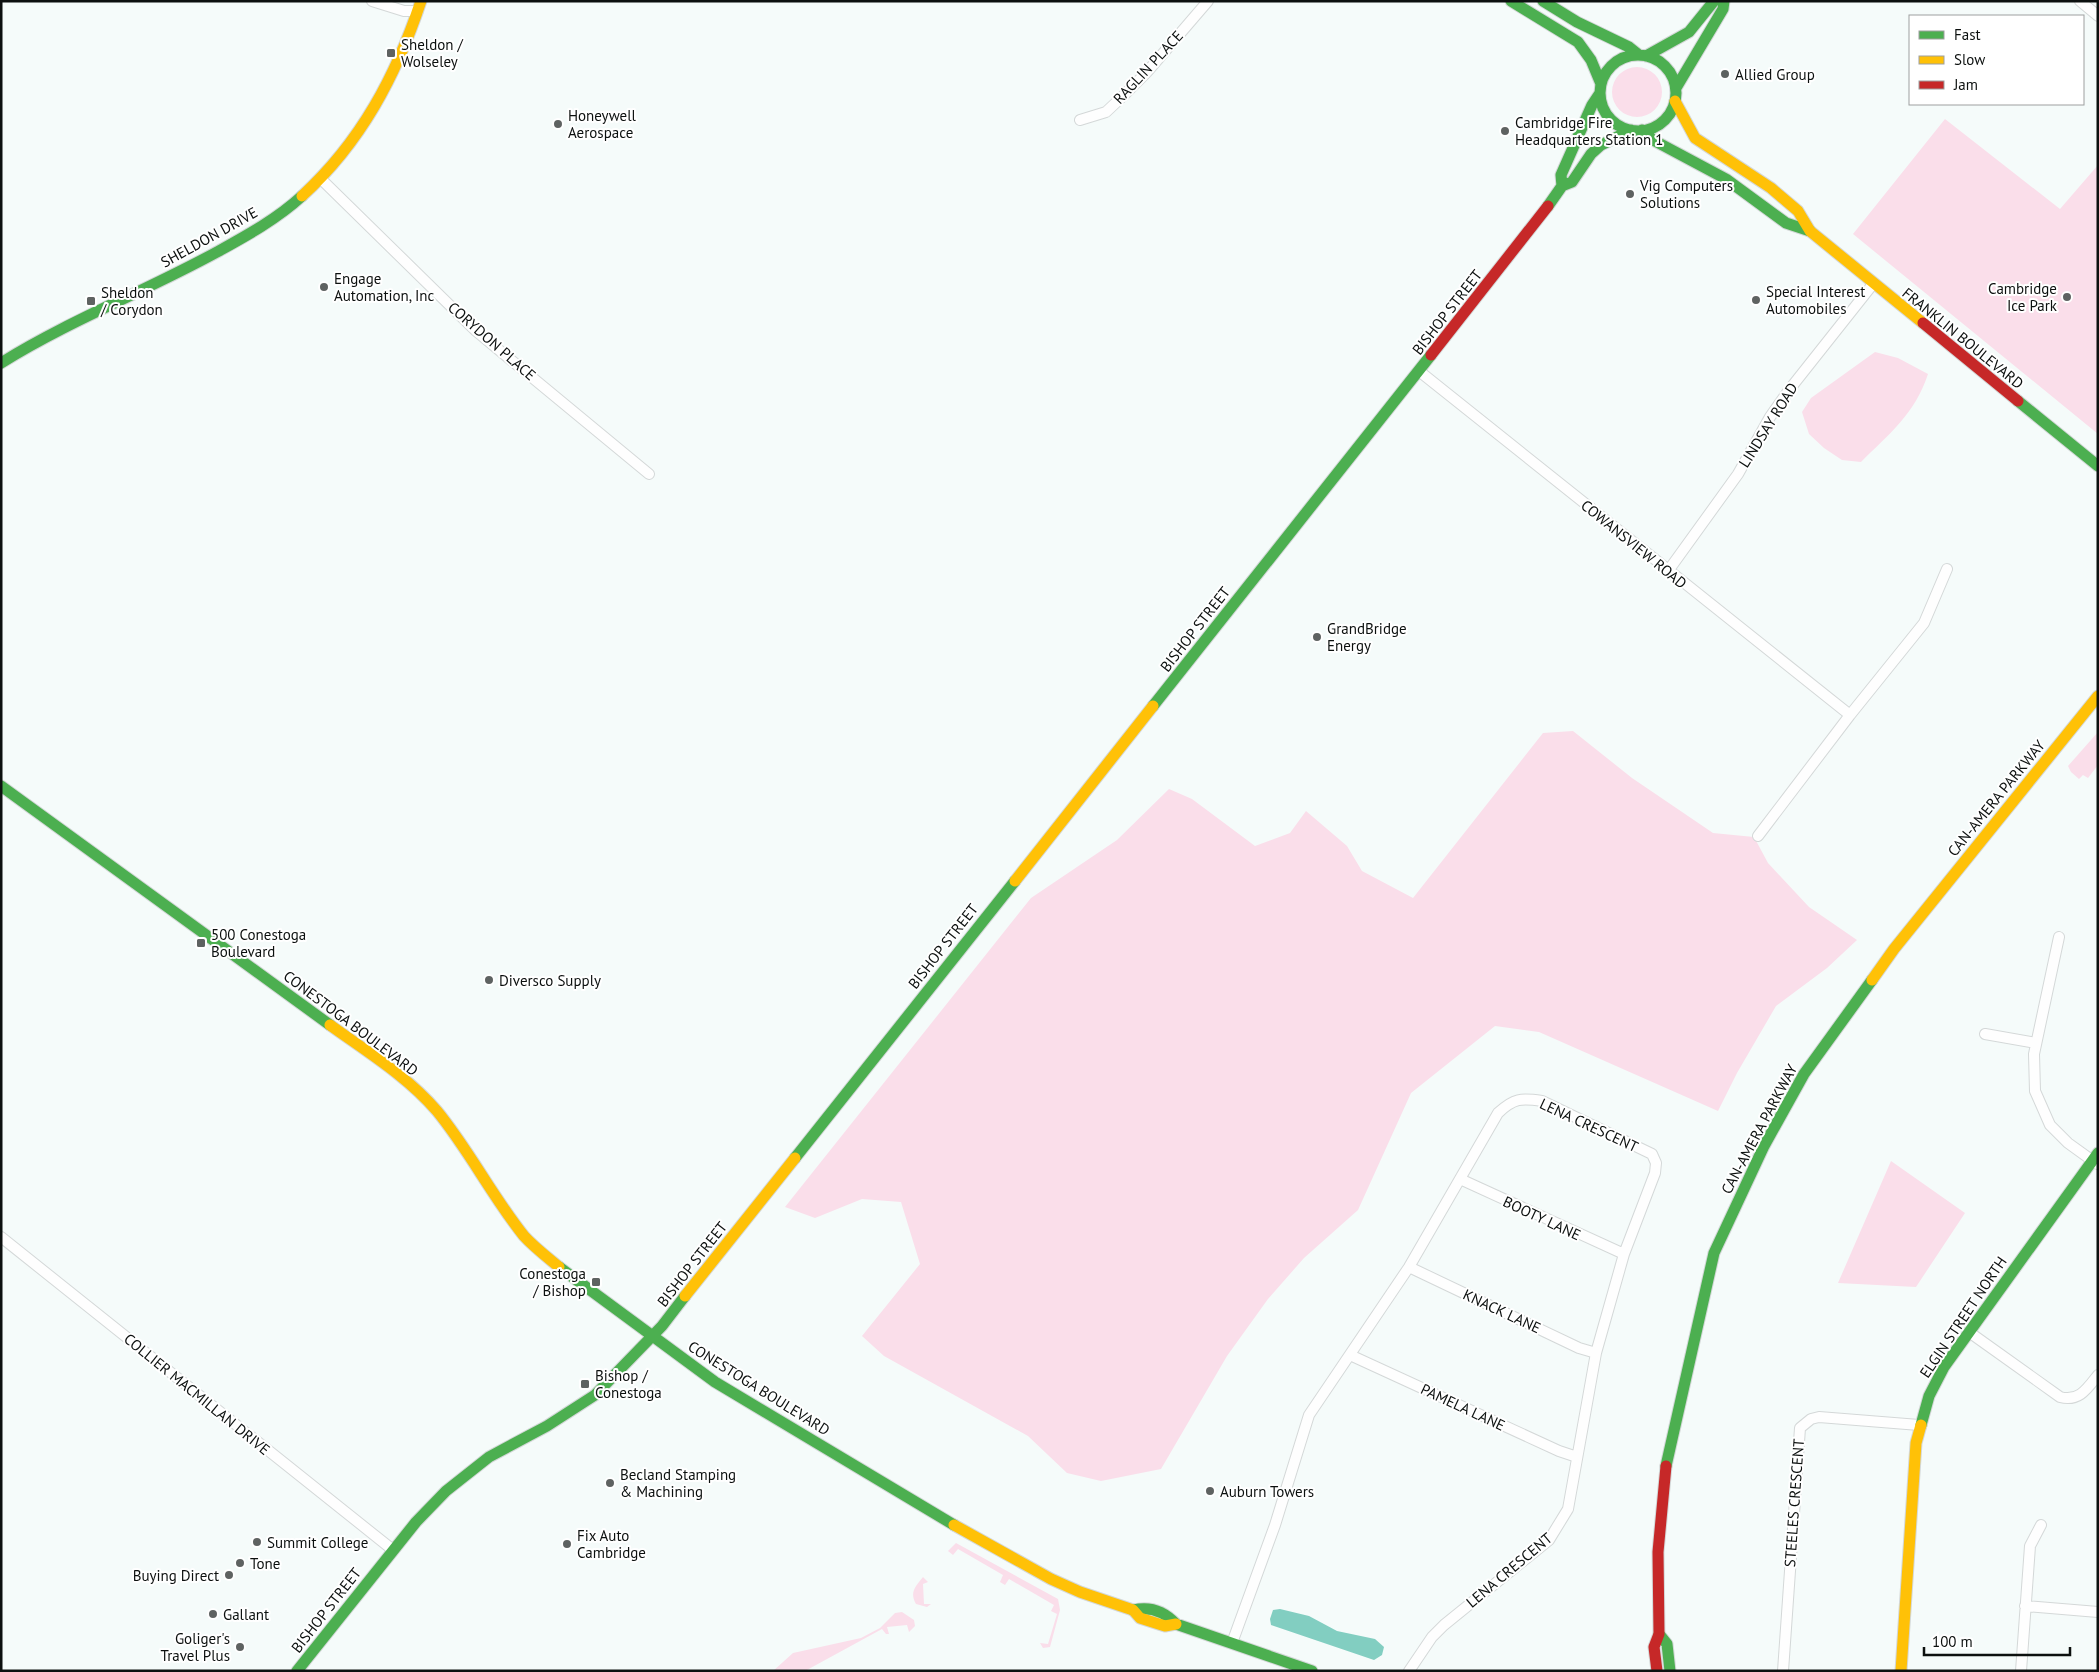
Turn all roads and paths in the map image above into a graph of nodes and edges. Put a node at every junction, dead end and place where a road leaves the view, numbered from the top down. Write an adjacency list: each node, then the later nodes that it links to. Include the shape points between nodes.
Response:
1 (372, 1): 8 (street, via 404,11)
2 (1208, 1): 14 (street, RAGLIN PLACE, via 1147,72 1106,112)
3 (1511, 1): 12 (main road, via 1578,42 1592,60)
4 (1542, 1): 10 (main road)
5 (1714, 1): 10 (main road, via 1689,32)
6 (1724, 1): 11 (main road, via 1723,9)
7 (2080, 1): 9 (street)
8 (419, 6): 16 (main road, SHELDON DRIVE, via 398,69 381,100 356,140)
9 (2098, 16)
10 (1643, 55): 11 (main road, via 1661,62 1671,74); 12 (main road, via 1626,57 1615,63 1606,72)
11 (1676, 88): 13 (main road)
12 (1601, 89): 15 (main road, via 1602,106 1609,117 1619,126); 17 (main road, BISHOP STREET, via 1561,175)
13 (1675, 101): 15 (main road, via 1664,121 1654,127); 18 (main road, FRANKLIN BOULEVARD, via 1695,138 1771,188 1798,211)
14 (1080, 120)
15 (1637, 130): 17 (main road, BISHOP STREET, via 1598,147 1572,182); 18 (main road, FRANKLIN BOULEVARD, via 1726,179 1786,224)
16 (321, 179): 20 (main road, SHELDON DRIVE, via 285,210 237,242); 23 (street, CORYDON PLACE, via 476,330)
17 (1562, 186): 21 (main road, BISHOP STREET)
18 (1810, 231): 19 (main road, FRANKLIN BOULEVARD)
19 (1873, 284): 22 (main road, FRANKLIN BOULEVARD); 25 (street, LINDSAY ROAD, via 1789,390 1738,474)
20 (1, 363)
21 (1419, 371): 25 (street, COWANSVIEW ROAD); 39 (main road, BISHOP STREET)
22 (2098, 466)
23 (648, 474)
24 (1947, 569): 27 (street, via 1924,623)
25 (1668, 571): 27 (street, COWANSVIEW ROAD)
26 (2098, 696): 49 (main road, CAN-AMERA PARKWAY, via 1846,1013 1804,1074 1755,1164 1714,1253 1667,1456 1658,1552)
27 (1850, 715): 29 (street)
28 (1, 786): 39 (main road, CONESTOGA BOULEVARD, via 398,1074 435,1109 459,1139 526,1238 566,1273)
29 (1758, 836)
30 (2059, 937): 32 (street)
31 (1985, 1034): 32 (street)
32 (2036, 1043): 33 (street, via 2035,1091 2043,1114 2058,1134)
33 (2096, 1159): 38 (main road, ELGIN STREET NORTH)
34 (1460, 1179): 36 (street, BOOTY LANE); 36 (street, LENA CRESCENT, via 1498,1113 1522,1098 1542,1101 1655,1158 1655,1173); 37 (street, LENA CRESCENT)
35 (1, 1237): 46 (street, COLLIER MACMILLAN DRIVE)
36 (1624, 1254): 40 (street, LENA CRESCENT)
37 (1409, 1267): 40 (street, KNACK LANE, via 1579,1348); 41 (street, LENA CRESCENT)
38 (1969, 1332): 42 (street, via 2060,1397 2081,1396); 43 (main road, ELGIN STREET NORTH, via 1935,1381)
39 (652, 1336): 46 (main road, BISHOP STREET, via 595,1395 469,1472 433,1503); 50 (main road, CONESTOGA BOULEVARD, via 715,1382 1051,1579 1133,1610 1140,1618 1165,1626 1176,1624)
40 (1596, 1353): 44 (street, LENA CRESCENT)
41 (1350, 1355): 44 (street, PAMELA LANE, via 1560,1452); 50 (street, LENA CRESCENT, via 1309,1415 1275,1525)
42 (2098, 1375)
43 (1919, 1425): 56 (street, STEELES CRESCENT, via 1819,1417 1800,1428); 57 (main road, ELGIN STREET NORTH)
44 (1577, 1456): 53 (street, LENA CRESCENT, via 1568,1509 1549,1540 1444,1625)
45 (2041, 1525): 47 (street, via 2030,1546)
46 (393, 1550): 51 (main road, BISHOP STREET)
47 (2025, 1606): 48 (street); 58 (street)
48 (2098, 1612)
49 (1659, 1634): 54 (main road, CAN-AMERA PARKWAY, via 1654,1647); 55 (main road, CAN-AMERA PARKWAY, via 1667,1644)
50 (1232, 1643): 52 (main road, CONESTOGA BOULEVARD)
51 (297, 1671)
52 (1312, 1671)
53 (1409, 1671)
54 (1657, 1671)
55 (1670, 1671)
56 (1783, 1671)
57 (1902, 1671)
58 (2021, 1671)

